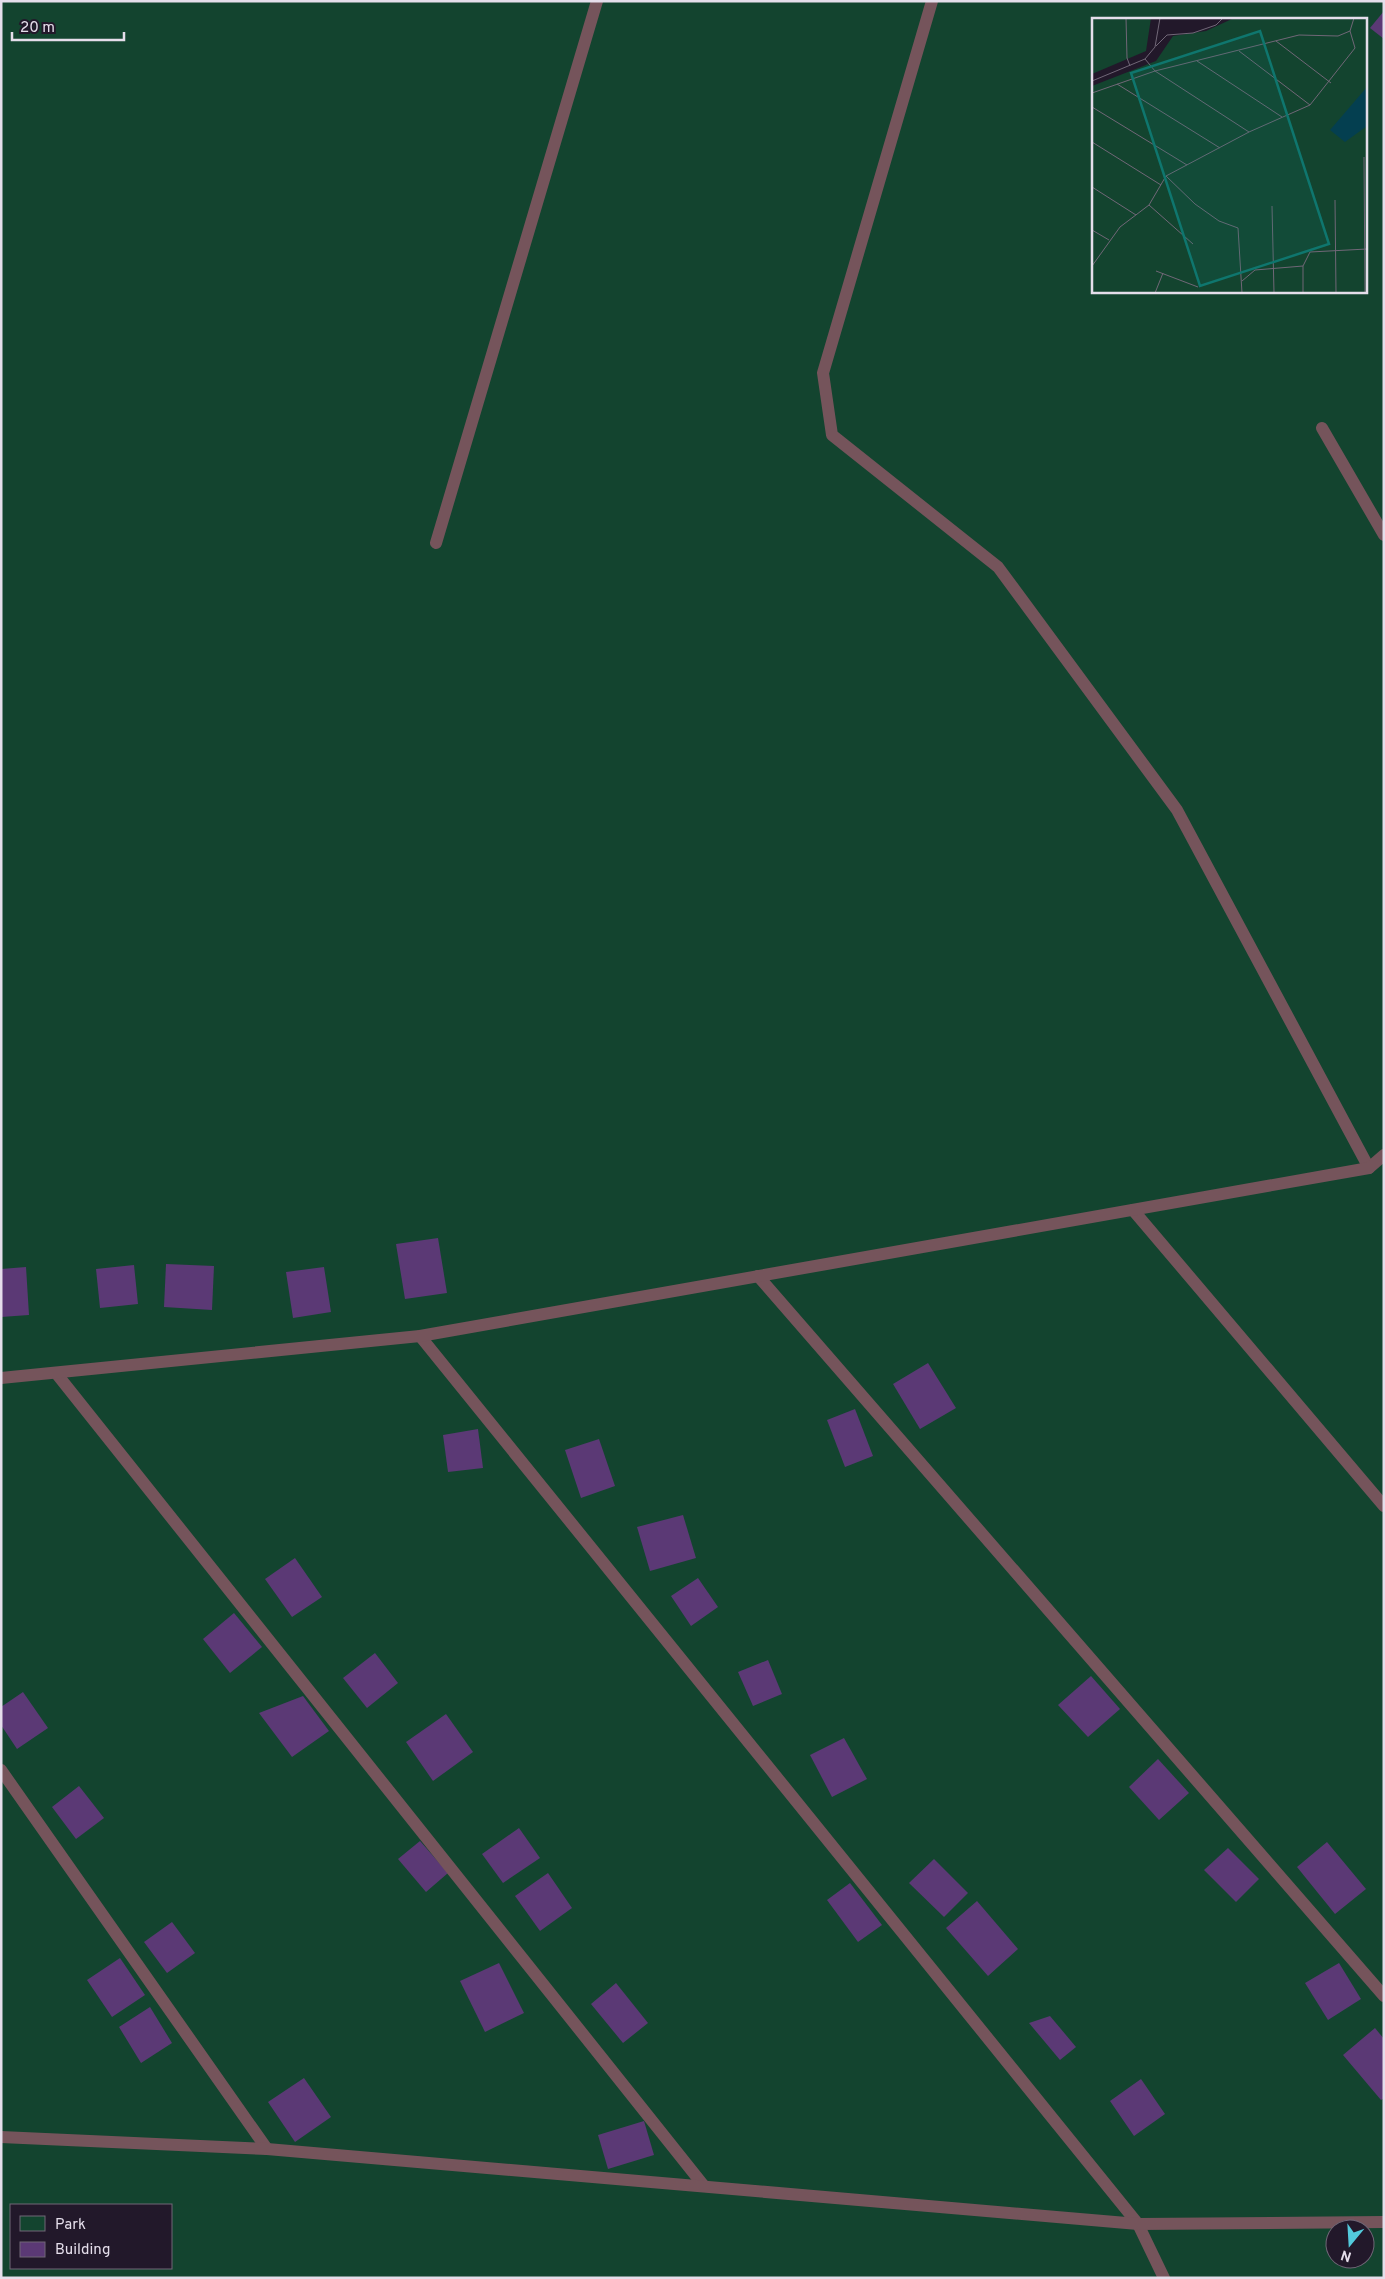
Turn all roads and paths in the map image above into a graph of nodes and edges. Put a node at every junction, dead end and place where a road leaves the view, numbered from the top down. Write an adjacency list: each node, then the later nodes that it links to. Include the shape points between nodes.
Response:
1 (597, 1): 5 (lane)
2 (932, 1): 7 (lane, via 823,373 832,435 998,567 1177,810)
3 (1322, 428): 4 (lane)
4 (1384, 535)
5 (436, 543)
6 (1384, 1155): 7 (lane)
7 (1369, 1168): 8 (lane)
8 (1133, 1210): 9 (lane); 13 (lane)
9 (758, 1276): 10 (lane); 15 (lane)
10 (420, 1336): 11 (lane); 20 (lane)
11 (56, 1373): 12 (lane); 18 (lane)
12 (1, 1378)
13 (1384, 1506)
14 (1, 1770): 17 (lane)
15 (1384, 1996)
16 (1, 2136): 17 (lane)
17 (267, 2149): 18 (lane)
18 (704, 2186): 20 (lane)
19 (1384, 2222): 20 (lane)
20 (1138, 2224): 21 (lane)
21 (1164, 2278)

